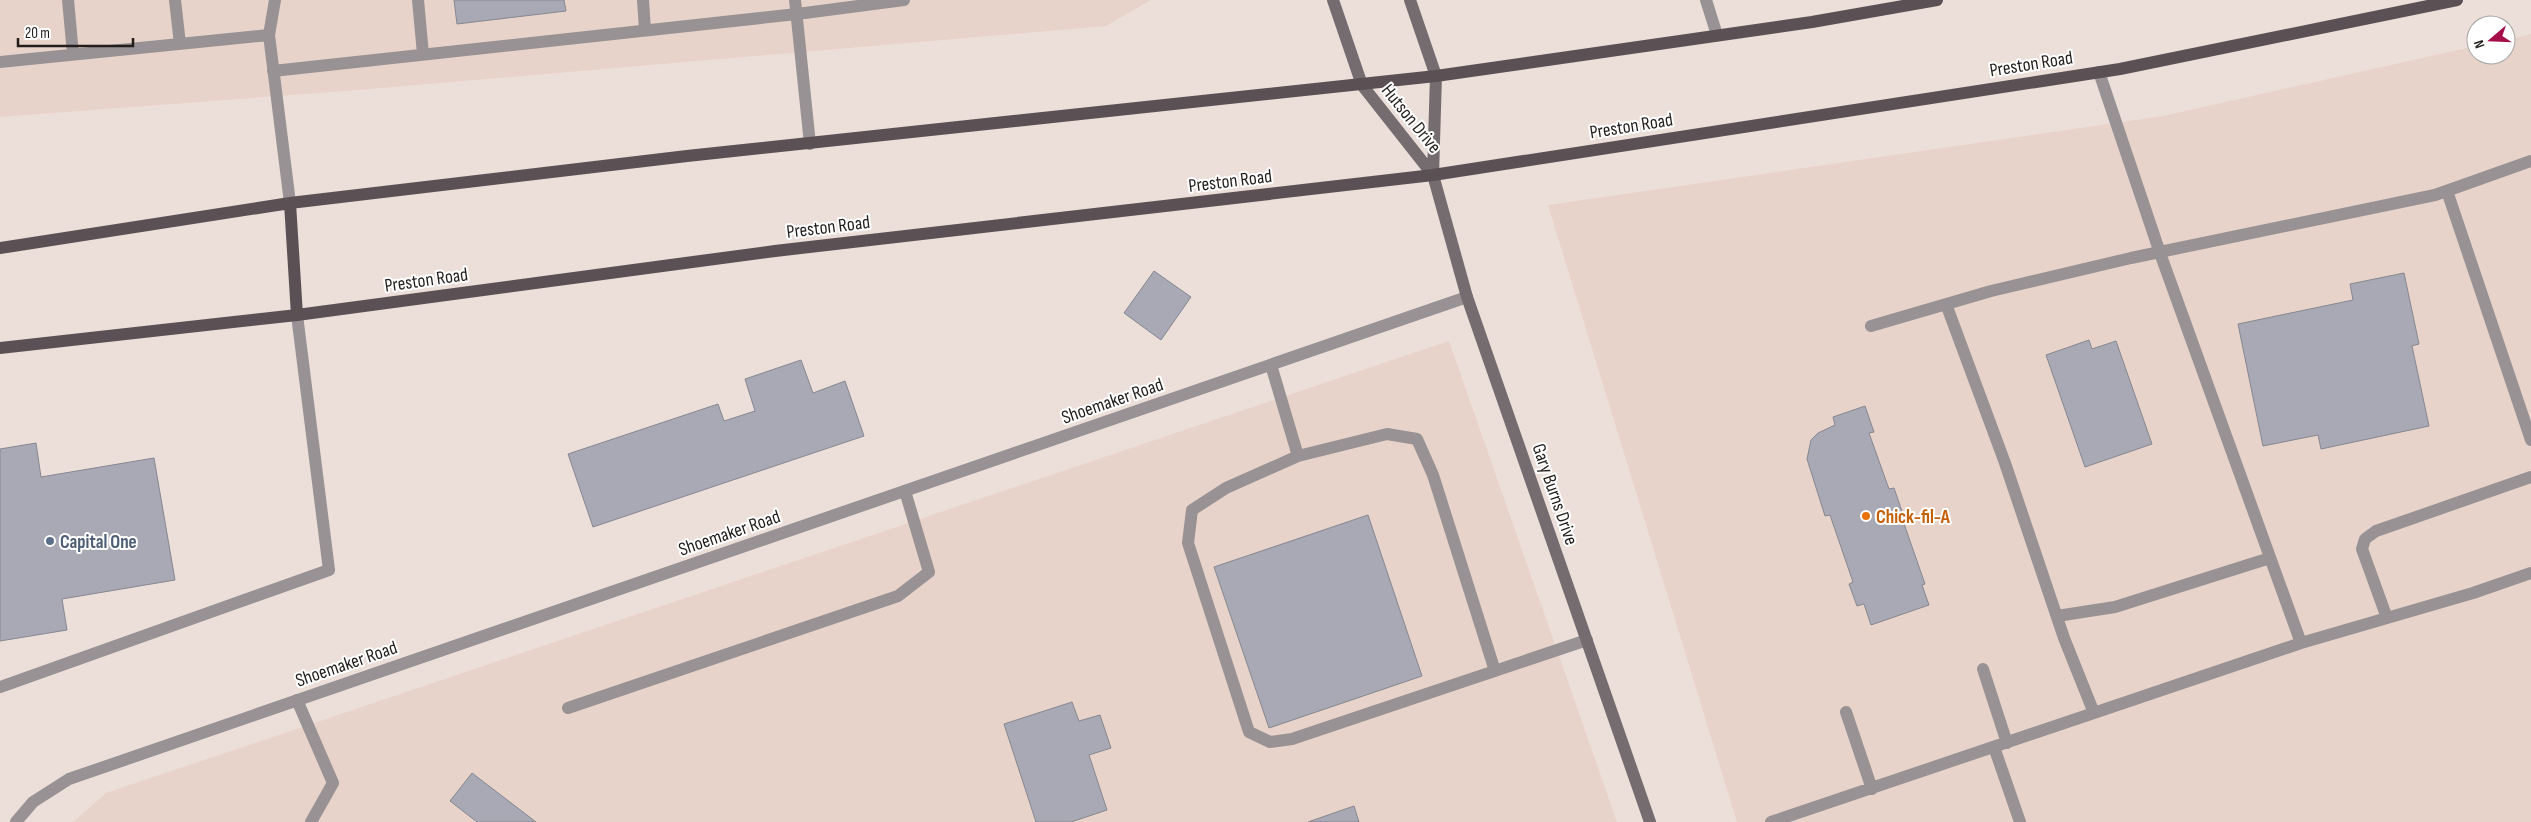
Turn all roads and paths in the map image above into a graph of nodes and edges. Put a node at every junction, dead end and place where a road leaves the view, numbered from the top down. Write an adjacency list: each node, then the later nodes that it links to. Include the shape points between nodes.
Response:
1 (68, 0): 18 (street)
2 (175, 0): 17 (street)
3 (276, 0): 15 (street)
4 (418, 0): 19 (street)
5 (643, 0): 14 (street)
6 (795, 0): 13 (street)
7 (904, 0): 13 (street)
8 (1333, 0): 24 (street, Hutson Drive)
9 (1410, 0): 23 (street, Hutson Drive)
10 (1706, 0): 16 (street)
11 (1937, 0): 16 (main road)
12 (2457, 0): 22 (main road, Preston Road)
13 (797, 14): 14 (street); 25 (street)
14 (645, 30): 19 (street)
15 (269, 35): 17 (street); 21 (street)
16 (1717, 35): 23 (main road)
17 (180, 44): 18 (street)
18 (73, 54): 20 (street)
19 (423, 54): 21 (street)
20 (0, 62)
21 (273, 71): 29 (street)
22 (2100, 72): 27 (main road, Preston Road); 31 (street)
23 (1436, 76): 24 (main road); 27 (street, Hutson Drive)
24 (1362, 85): 25 (main road); 27 (street, Hutson Drive)
25 (810, 144): 29 (main road)
26 (2531, 161): 28 (street)
27 (1433, 175): 32 (street, Gary Burns Drive); 34 (main road, Preston Road, via 775,251)
28 (2447, 191): 31 (street); 38 (street)
29 (290, 203): 30 (main road); 34 (main road)
30 (0, 248)
31 (2160, 253): 33 (street); 42 (street)
32 (1467, 297): 37 (street, Shoemaker Road); 46 (street, Gary Burns Drive)
33 (1946, 304): 35 (street); 44 (street)
34 (297, 315): 36 (main road, Preston Road); 50 (street, via 329,570)
35 (1871, 326)
36 (0, 348)
37 (1270, 365): 39 (street); 41 (street, Shoemaker Road)
38 (2531, 440)
39 (1298, 456): 49 (street, via 1387,434 1418,439 1433,475); 49 (street, via 1226,488 1192,510 1188,544 1249,732 1270,742 1292,739)
40 (2531, 476): 45 (street, via 2376,531 2365,539 2362,549)
41 (905, 491): 51 (street, Shoemaker Road); 52 (street, via 929,572 898,596)
42 (2270, 558): 44 (street, via 2124,604); 47 (street)
43 (2531, 573): 45 (street)
44 (2057, 616): 54 (street)
45 (2388, 618): 47 (street)
46 (1587, 640): 49 (street); 60 (street, Gary Burns Drive)
47 (2301, 643): 54 (street)
48 (1983, 669): 55 (street)
49 (1495, 671)
50 (0, 686)
51 (297, 700): 58 (street, Shoemaker Road, via 69,779 33,802); 59 (street, via 333,784)
52 (568, 708)
53 (1846, 712): 57 (street)
54 (2094, 713): 55 (street)
55 (2007, 743): 56 (street)
56 (1994, 747): 57 (street); 62 (street)
57 (1872, 789): 61 (street)
58 (16, 822)
59 (311, 822)
60 (1650, 822)
61 (1771, 822)
62 (2020, 822)

